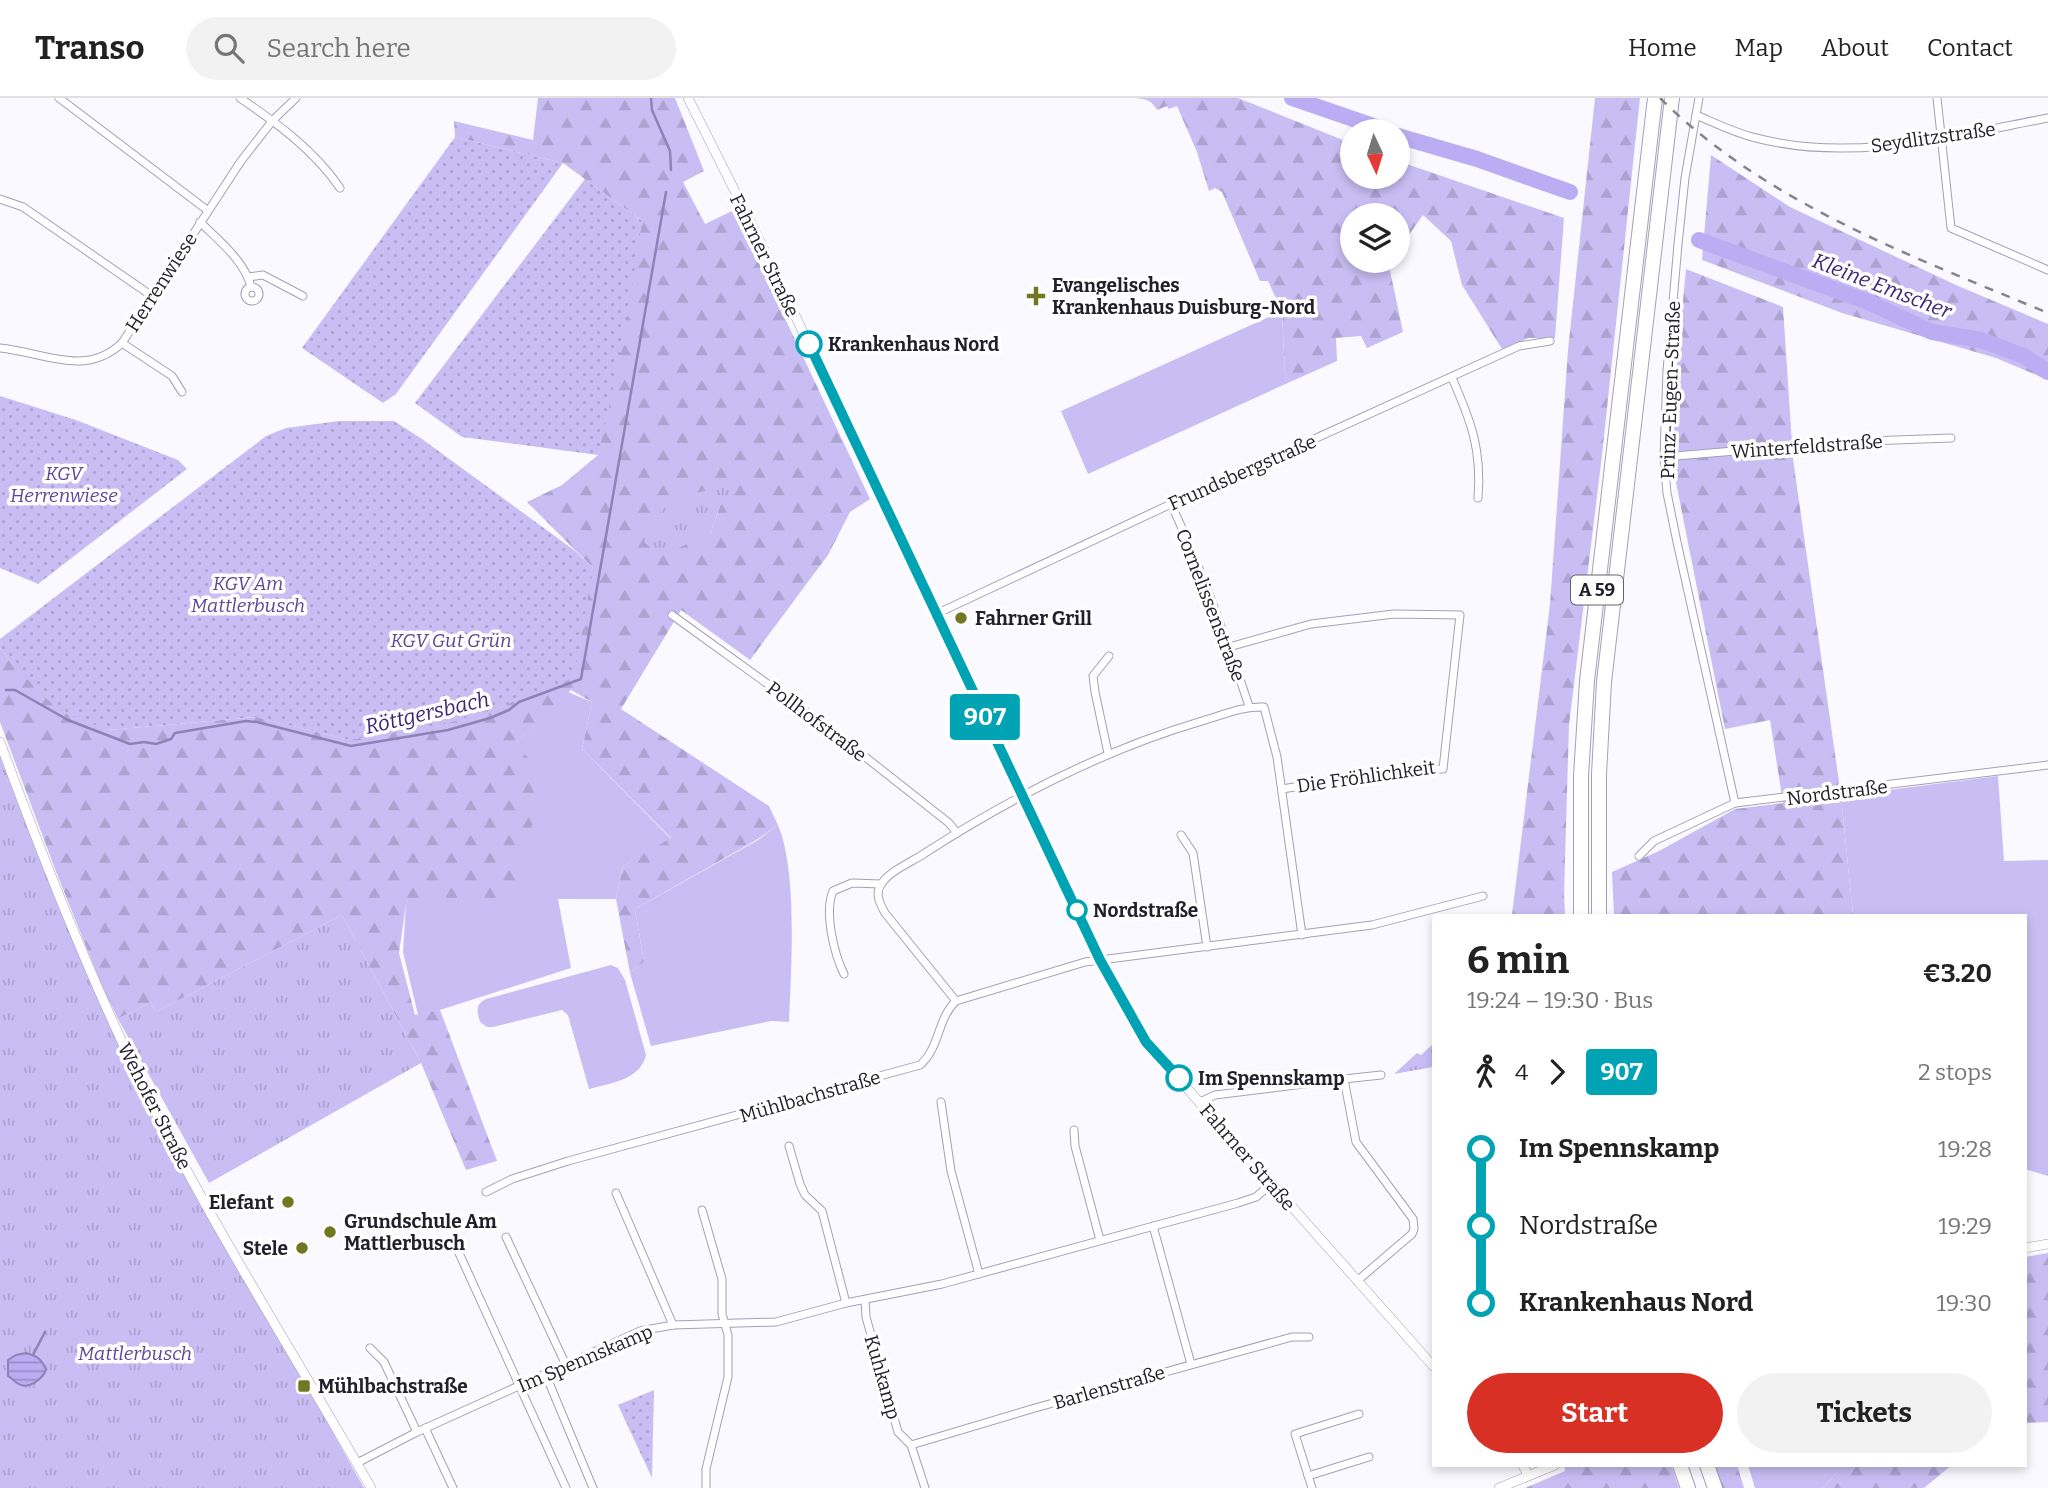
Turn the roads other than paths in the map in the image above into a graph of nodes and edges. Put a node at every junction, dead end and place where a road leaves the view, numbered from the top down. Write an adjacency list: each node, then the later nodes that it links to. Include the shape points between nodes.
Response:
1 (59, 98): 15 (street)
2 (240, 98): 11 (street)
3 (296, 98): 11 (street, Herrenwiese)
4 (688, 98): 31 (street, Fahrner Straße)
5 (1655, 98): 47 (highway, A 59, via 1587,681 1581,776)
6 (1672, 98): 48 (highway, A 59, via 1604,682 1598,786)
7 (1699, 98): 9 (street, Prinz-Eugen-Straße)
8 (1937, 98): 12 (street)
9 (1696, 115): 12 (street, Seydlitzstraße, via 1756,138 1791,144 1861,148); 28 (street, Prinz-Eugen-Straße, via 1678,244)
10 (2048, 118): 12 (street, Seydlitzstraße)
11 (273, 120): 13 (street, via 328,170); 15 (street, Herrenwiese)
12 (1940, 139): 17 (street, via 1951,228)
13 (340, 188)
14 (0, 199): 20 (street, via 23,207)
15 (207, 211): 16 (street, Herrenwiese)
16 (200, 222): 18 (street, Herrenwiese); 20 (street, Herrenwiese)
17 (2048, 271)
18 (248, 277): 19 (street, Herrenwiese); 21 (street, via 262,275)
19 (251, 287)
20 (152, 296): 23 (street, Herrenwiese)
21 (303, 296)
22 (1550, 341): 25 (street, Frundsbergstraße, via 1519,346)
23 (122, 343): 24 (street, Herrenwiese, via 97,360 73,362); 26 (street, Herrenwiese, via 172,376)
24 (0, 348)
25 (1452, 378): 29 (street, via 1471,421 1480,470); 30 (street, Frundsbergstraße)
26 (182, 392)
27 (1951, 438): 28 (street, Winterfeldstraße)
28 (1664, 457): 41 (street, Prinz-Eugen-Straße, via 1667,494)
29 (1478, 498)
30 (1171, 504): 31 (street, Frundsbergstraße); 33 (street, Cornelissenstraße)
31 (936, 614): 40 (street, Fahrner Straße)
32 (672, 615): 42 (street, Pollhofstraße, via 826,726)
33 (1229, 647): 35 (street, Cornelissenstraße); 39 (street, Die Fröhlichkeit, via 1311,624 1394,614 1460,615 1443,769 1391,771)
34 (1109, 656): 37 (street, via 1093,676)
35 (1248, 706): 37 (street); 39 (street, via 1264,708)
36 (0, 742): 88 (street, Wehofer Straße, via 63,907 145,1090)
37 (1108, 753): 40 (street)
38 (2048, 765): 41 (street, Nordstraße)
39 (1282, 789): 49 (street)
40 (1021, 795): 42 (street); 51 (street, Fahrner Straße)
41 (1735, 803): 44 (street, Nordstraße, via 1654,841)
42 (957, 833): 45 (street)
43 (1181, 835): 50 (street, via 1193,853)
44 (1639, 856)
45 (881, 884): 52 (street, via 852,883 834,891 830,900 835,952); 53 (street, via 878,896 885,913)
46 (1483, 896): 49 (street, via 1372,925)
47 (1581, 914)
48 (1599, 914)
49 (1302, 935): 50 (street)
50 (1207, 947): 51 (street)
51 (1100, 960): 53 (street); 57 (street, Fahrner Straße, via 1146,1042)
52 (844, 974)
53 (957, 1001): 61 (street, Mühlbachstraße, via 932,1053 919,1065 568,1161)
54 (1381, 1075): 55 (street)
55 (1344, 1079): 57 (street, via 1215,1095); 71 (street, via 1356,1142 1414,1224 1412,1234)
56 (941, 1102): 70 (street, via 951,1171)
57 (1200, 1102): 60 (street, Fahrner Straße)
58 (1074, 1130): 66 (street, via 1074,1146)
59 (789, 1146): 73 (street, via 805,1195 822,1211)
60 (1271, 1184): 64 (street, Im Spennskamp, via 1256,1197); 71 (street, Fahrner Straße)
61 (486, 1192)
62 (616, 1193): 75 (street)
63 (702, 1210): 74 (street, via 722,1279)
64 (1153, 1226): 66 (street, Im Spennskamp); 79 (street)
65 (506, 1237): 78 (street)
66 (1100, 1240): 70 (street, Im Spennskamp)
67 (2048, 1244): 68 (street)
68 (2027, 1248)
69 (459, 1253): 82 (street)
70 (979, 1273): 72 (street, Im Spennskamp)
71 (1357, 1280): 80 (street, Fahrner Straße)
72 (865, 1300): 73 (street, Im Spennskamp); 86 (street, Kuhkamp, via 898,1432)
73 (846, 1303): 74 (street, Im Spennskamp, via 776,1322)
74 (726, 1324): 75 (street, Im Spennskamp); 100 (street, via 729,1377 706,1469)
75 (673, 1325): 78 (street, Im Spennskamp, via 640,1331)
76 (1309, 1338): 79 (street, Barlenstraße, via 1292,1337)
77 (370, 1348): 85 (street, via 384,1362)
78 (565, 1363): 81 (street, Im Spennskamp)
79 (1191, 1364): 86 (street, Barlenstraße)
80 (1432, 1365)
81 (545, 1373): 82 (street, Im Spennskamp); 99 (street)
82 (519, 1386): 84 (street, Im Spennskamp); 98 (street)
83 (1359, 1414): 94 (street, via 1295,1434)
84 (425, 1428): 85 (street, Im Spennskamp); 97 (street)
85 (417, 1432): 88 (street, Im Spennskamp)
86 (911, 1445): 101 (street, Kuhkamp)
87 (1368, 1457): 94 (street)
88 (357, 1463): 96 (street, Wehofer Straße)
89 (1524, 1467): 95 (street)
90 (1550, 1467): 95 (street)
91 (1681, 1467): 104 (highway)
92 (1700, 1467): 105 (highway)
93 (1708, 1467): 106 (highway)
94 (1308, 1476): 102 (street)
95 (1528, 1476): 103 (street)
96 (371, 1488)
97 (453, 1488)
98 (566, 1488)
99 (593, 1488)
100 (706, 1488)
101 (925, 1488)
102 (1312, 1488)
103 (1499, 1488)
104 (1688, 1488)
105 (1706, 1488)
106 (1715, 1488)

